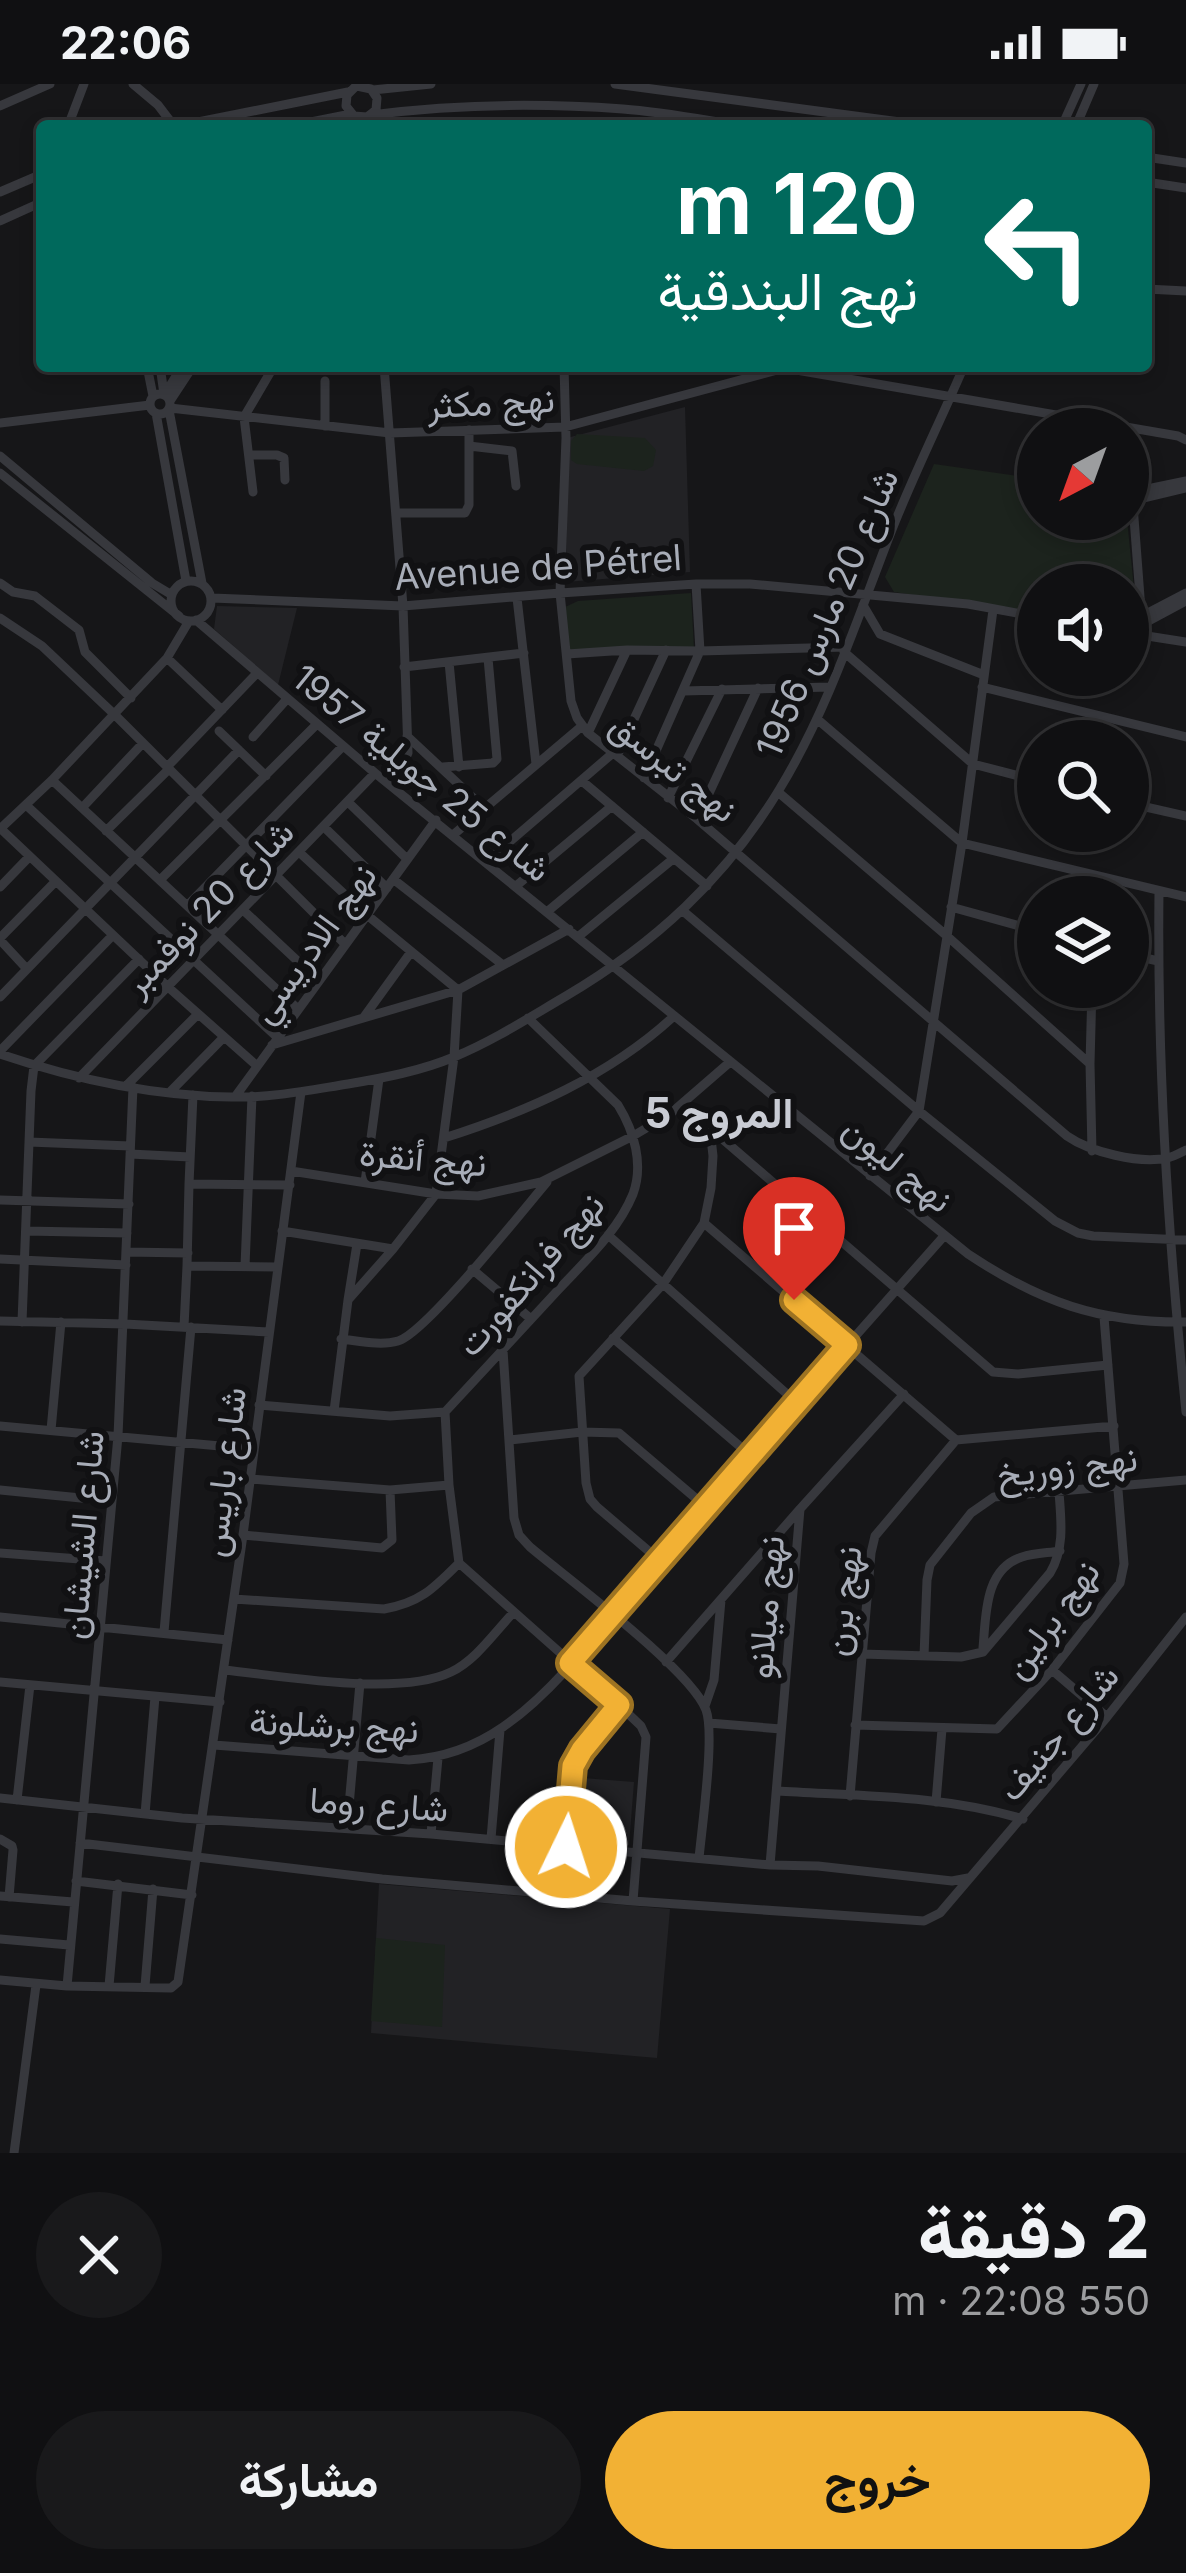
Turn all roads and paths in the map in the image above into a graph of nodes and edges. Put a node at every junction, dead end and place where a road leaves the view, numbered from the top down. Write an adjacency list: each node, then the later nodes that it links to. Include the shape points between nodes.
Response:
1 (50, 84): 10 (street)
2 (84, 84): 12 (street)
3 (133, 84): 13 (street)
4 (430, 84): 9 (street)
5 (615, 84): 16 (street)
6 (1081, 84): 17 (street)
7 (1094, 84): 18 (street)
8 (354, 87): 9 (street); 11 (street, via 345,100); 14 (street)
9 (372, 88): 11 (street, via 378,104)
10 (0, 106)
11 (359, 119): 15 (street, via 535,105)
12 (70, 120)
13 (171, 120)
14 (203, 120)
15 (700, 120)
16 (885, 120)
17 (1065, 120)
18 (1079, 120)
19 (1152, 158): 20 (street)
20 (1186, 163)
21 (36, 177): 24 (street)
22 (1152, 183): 23 (street)
23 (1186, 188)
24 (0, 192)
25 (36, 205): 26 (street)
26 (0, 220)
27 (1152, 289): 28 (street)
28 (1186, 291)
29 (149, 372): 41 (street)
30 (160, 372): 41 (street)
31 (179, 372): 41 (street)
32 (189, 372): 41 (street)
33 (270, 372): 43 (street)
34 (385, 372): 49 (street)
35 (564, 372): 46 (street, نهج تبرسق)
36 (767, 372): 46 (street, نهج مكثر)
37 (812, 372): 40 (street, نهج مكثر)
38 (961, 372): 40 (street, شارع 20 مارس 1956)
39 (326, 381): 45 (street)
40 (950, 397): 42 (street, نهج مكثر); 71 (street, شارع 20 مارس 1956)
41 (162, 403): 43 (street, نهج مكثر); 44 (street, نهج مكثر); 62 (street); 64 (street)
42 (1017, 410)
43 (244, 417): 45 (street, نهج مكثر); 52 (street)
44 (0, 423)
45 (325, 426): 49 (street, نهج مكثر)
46 (566, 427): 47 (street, نهج مكثر); 66 (street, نهج تبرسق)
47 (469, 430): 49 (street, نهج مكثر); 51 (street)
48 (1149, 432): 50 (street, نهج مكثر)
49 (390, 433): 60 (street)
50 (1186, 440)
51 (469, 446): 57 (street, via 512,451); 60 (street, via 465,513)
52 (249, 455): 55 (street, via 284,458); 59 (street)
53 (0, 456): 67 (street)
54 (0, 473): 77 (street, شارع 25 جويلية 1957)
55 (285, 480)
56 (1186, 485): 58 (street); 61 (street, via 1133,505)
57 (516, 486)
58 (1149, 490)
59 (253, 492)
60 (396, 513): 72 (street)
61 (1138, 564)
62 (186, 581): 64 (street); 67 (street)
63 (0, 583): 96 (street, via 35,596 79,630 85,652)
64 (202, 583): 69 (street)
65 (696, 584): 66 (street, Avenue de Pétrel); 71 (street, Avenue de Pétrel); 83 (street)
66 (560, 592): 70 (street, Avenue de Pétrel); 85 (street, نهج تبرسق)
67 (172, 595): 77 (street, via 173,610)
68 (1186, 597): 75 (street)
69 (212, 598): 72 (street, Avenue de Pétrel); 77 (street, via 208,612)
70 (517, 598): 72 (street, Avenue de Pétrel); 84 (street)
71 (866, 600): 73 (street, Avenue de Pétrel); 80 (street, شارع 20 مارس 1956); 91 (street, via 880,634)
72 (403, 606): 89 (street)
73 (993, 610): 74 (street, Avenue de Pétrel); 91 (street)
74 (1017, 614)
75 (1149, 616)
76 (0, 618): 99 (street)
77 (188, 619): 86 (street); 90 (street, شارع 25 جويلية 1957)
78 (1149, 636): 79 (street)
79 (1186, 642)
80 (845, 649): 83 (street); 92 (street, شارع 20 مارس 1956); 112 (street)
81 (627, 650): 82 (street); 85 (street); 102 (street)
82 (666, 650): 83 (street); 110 (street)
83 (700, 652): 95 (street)
84 (524, 653): 87 (street); 111 (street)
85 (567, 654): 102 (street, نهج تبرسق, via 571,701)
86 (167, 658): 96 (street); 98 (street)
87 (488, 658): 88 (street); 114 (street, via 498,754 493,763)
88 (449, 662): 89 (street); 114 (street)
89 (404, 667): 104 (street)
90 (257, 674): 97 (street, شارع 25 جويلية 1957); 98 (street)
91 (983, 681): 106 (street); 112 (street)
92 (830, 687): 93 (street); 100 (street, شارع 20 مارس 1956)
93 (758, 688): 94 (street); 133 (street)
94 (722, 689): 95 (street); 125 (street)
95 (684, 691): 119 (street)
96 (130, 698): 99 (street)
97 (287, 699): 101 (street, شارع 25 جويلية 1957); 105 (street)
98 (222, 710): 115 (street)
99 (116, 715): 107 (street); 120 (street)
100 (817, 719): 123 (street, شارع 20 مارس 1956); 141 (street)
101 (317, 724): 108 (street, شارع 25 جويلية 1957); 117 (street)
102 (585, 729): 110 (street, نهج تبرسق); 111 (street)
103 (219, 730): 109 (street)
104 (407, 736): 113 (street); 122 (street, via 405,763)
105 (253, 737)
106 (1186, 737)
107 (143, 743): 115 (street); 130 (street)
108 (343, 746): 116 (street, شارع 25 جويلية 1957); 142 (street)
109 (239, 751): 117 (street); 124 (street)
110 (615, 754): 119 (street, نهج تبرسق); 121 (street)
111 (536, 764): 131 (street)
112 (973, 764): 118 (street); 141 (street)
113 (443, 767): 114 (street); 131 (street)
114 (459, 767)
115 (168, 768): 124 (street); 138 (street)
116 (375, 773): 122 (street, شارع 25 جويلية 1957); 126 (street, شارع 20 نوفمبر)
117 (266, 776): 135 (street)
118 (1017, 776)
119 (644, 778): 125 (street, نهج تبرسق)
120 (52, 780): 127 (street); 130 (street)
121 (582, 781): 128 (street); 149 (street)
122 (390, 784): 134 (street, شارع 25 جويلية 1957)
123 (778, 792): 144 (street, شارع 20 مارس 1956); 171 (street)
124 (195, 796): 135 (street); 146 (street)
125 (668, 798): 133 (street, نهج تبرسق)
126 (348, 802): 136 (street, شارع 20 نوفمبر); 147 (street)
127 (26, 805): 137 (street); 153 (street)
128 (611, 806): 139 (street); 155 (street)
129 (1149, 807): 132 (street)
130 (82, 808): 138 (street)
131 (484, 808): 140 (street)
132 (1186, 816)
133 (697, 819): 144 (street, نهج تبرسق)
134 (436, 820): 140 (street, شارع 25 جويلية 1957); 147 (street, نهج الادريسي)
135 (220, 821): 142 (street); 151 (street)
136 (324, 827): 143 (street, شارع 20 نوفمبر); 154 (street)
137 (0, 828): 145 (street)
138 (106, 831): 146 (street)
139 (643, 832): 148 (street); 165 (street)
140 (453, 835): 149 (street, شارع 25 جويلية 1957)
141 (962, 843): 158 (street); 162 (street)
142 (246, 847): 150 (street); 160 (street)
143 (299, 852): 150 (street, شارع 20 نوفمبر); 166 (street)
144 (735, 853): 156 (street, شارع 20 مارس 1956); 192 (street, نهج تبرسق)
145 (29, 857): 152 (street); 157 (street)
146 (136, 858): 151 (street); 153 (street)
147 (407, 859): 154 (street, نهج الادريسي)
148 (673, 859): 156 (street); 168 (street)
149 (486, 862): 155 (street, شارع 25 جويلية 1957)
150 (276, 877): 163 (street, شارع 20 نوفمبر); 173 (street)
151 (160, 880): 160 (street)
152 (56, 882): 161 (street); 172 (street)
153 (111, 882): 161 (street); 176 (street)
154 (390, 883): 166 (street, نهج الادريسي); 179 (street)
155 (516, 886): 165 (street, شارع 25 جويلية 1957)
156 (707, 886): 164 (street, شارع 20 مارس 1956)
157 (0, 887)
158 (1159, 891): 159 (street); 178 (street)
159 (1186, 897)
160 (188, 905): 169 (street)
161 (84, 908): 170 (street); 180 (street)
162 (951, 908): 167 (street); 171 (street)
163 (243, 910): 169 (street, شارع 20 نوفمبر); 182 (street)
164 (683, 910): 181 (street, شارع 20 مارس 1956); 211 (street)
165 (548, 911): 168 (street, شارع 25 جويلية 1957)
166 (367, 915): 173 (street, نهج الادريسي); 174 (street)
167 (1017, 925)
168 (574, 933): 179 (street); 181 (street, شارع 25 جويلية 1957)
169 (219, 934): 176 (street, شارع 20 نوفمبر); 187 (street)
170 (112, 935): 175 (street); 195 (street)
171 (946, 936): 192 (street); 198 (street)
172 (0, 939): 180 (street)
173 (345, 944): 182 (street, نهج الادريسي)
174 (411, 952): 184 (street); 190 (street)
175 (139, 959): 183 (street); 199 (street)
176 (194, 959): 183 (street, شارع 20 نوفمبر); 194 (street)
177 (1149, 959): 178 (street)
178 (1159, 961): 222 (street)
179 (503, 965): 184 (street)
180 (26, 968): 185 (street)
181 (614, 968): 189 (street, نهج ليون); 191 (street, شارع 20 مارس 1956)
182 (319, 981): 187 (street, نهج الادريسي)
183 (169, 987): 188 (street); 202 (street, شارع 20 نوفمبر)
184 (458, 990): 190 (street); 196 (street)
185 (0, 997)
186 (1091, 1008): 198 (street)
187 (298, 1010): 194 (street, نهج الادريسي)
188 (198, 1014): 193 (street); 204 (street)
189 (673, 1017): 197 (street, نهج ليون); 201 (street)
190 (364, 1018): 194 (street)
191 (528, 1018): 196 (street, شارع 20 مارس 1956); 201 (street)
192 (933, 1024): 211 (street); 218 (street, نهج تبرسق)
193 (224, 1037): 200 (street); 206 (street)
194 (275, 1042): 200 (street, نهج الادريسي)
195 (0, 1053): 199 (street, شارع 20 مارس 1956)
196 (454, 1057): 203 (street, شارع 20 مارس 1956); 214 (street)
197 (730, 1062): 210 (street, نهج أنقرة); 224 (street, نهج ليون)
198 (1090, 1064): 218 (street)
199 (34, 1066): 202 (street, شارع 20 مارس 1956); 215 (street)
200 (257, 1066): 209 (street, نهج الادريسي)
201 (590, 1076): 213 (street); 214 (street)
202 (80, 1078): 204 (street, شارع 20 مارس 1956)
203 (379, 1078): 205 (street, شارع 20 مارس 1956); 226 (street)
204 (130, 1087): 206 (street, شارع 20 مارس 1956); 217 (street, شارع الشيشان)
205 (301, 1092): 208 (street, شارع 20 مارس 1956); 223 (street, شارع باريس)
206 (170, 1093): 207 (street, شارع 20 مارس 1956)
207 (193, 1095): 209 (street, شارع 20 مارس 1956); 221 (street)
208 (252, 1096): 209 (street, شارع 20 مارس 1956); 228 (street)
209 (235, 1097)
210 (683, 1105): 212 (street); 213 (street, نهج أنقرة)
211 (919, 1111): 224 (street); 242 (street, via 1066,1228)
212 (710, 1129): 216 (street); 220 (street)
213 (633, 1136): 225 (street, نهج أنقرة); 240 (street, نهج فرانكفورت, via 634,1191)
214 (444, 1138): 230 (street)
215 (29, 1142): 217 (street); 232 (street)
216 (729, 1146): 220 (street); 255 (street)
217 (130, 1150): 221 (street); 234 (street, شارع الشيشان)
218 (1092, 1150): 222 (street)
219 (1186, 1150): 222 (street)
220 (712, 1156): 235 (street)
221 (190, 1157): 227 (street)
222 (1164, 1159): 242 (street)
223 (292, 1172): 226 (street, نهج أنقرة); 229 (street, شارع باريس)
224 (870, 1176): 241 (street, نهج ليون)
225 (550, 1178): 230 (street, نهج أنقرة, via 478,1196); 253 (street)
226 (364, 1182): 230 (street, نهج أنقرة)
227 (189, 1184): 228 (street); 249 (street)
228 (248, 1185): 229 (street); 251 (street)
229 (290, 1185): 237 (street, شارع باريس)
230 (436, 1194): 245 (street)
231 (0, 1200): 232 (street)
232 (27, 1201): 233 (street); 236 (street)
233 (80, 1202): 234 (street); 238 (street)
234 (129, 1204): 239 (street, شارع الشيشان)
235 (704, 1222): 254 (street); 268 (street)
236 (26, 1231): 238 (street); 248 (street)
237 (283, 1231): 244 (street); 252 (street, شارع باريس)
238 (77, 1232): 239 (street)
239 (127, 1234): 246 (street, شارع الشيشان)
240 (608, 1235): 254 (street); 258 (street, نهج فرانكفورت)
241 (944, 1236): 255 (street, نهج برشلونة); 257 (street, نهج ليون, via 1011,1281)
242 (1170, 1240): 243 (street); 262 (street)
243 (1186, 1240)
244 (357, 1244): 245 (street); 256 (street)
245 (392, 1250): 256 (street)
246 (127, 1252): 249 (street); 250 (street, شارع الشيشان)
247 (0, 1259): 248 (street)
248 (25, 1260): 250 (street); 260 (street)
249 (187, 1260): 251 (street); 264 (street)
250 (125, 1265): 263 (street, شارع الشيشان)
251 (245, 1266): 252 (street)
252 (278, 1267): 265 (street, شارع باريس)
253 (472, 1269): 258 (street); 266 (street, via 410,1336 388,1343)
254 (663, 1283): 267 (street); 272 (street)
255 (896, 1291): 268 (street, نهج برشلونة); 270 (street, via 998,1374)
256 (348, 1300): 266 (street)
257 (1104, 1318): 262 (street, نهج ليون); 270 (street, نهج برلين)
258 (531, 1319): 269 (street, نهج فرانكفورت)
259 (0, 1321): 260 (street)
260 (22, 1322): 261 (street)
261 (61, 1322): 263 (street); 279 (street)
262 (1182, 1322): 276 (street)
263 (125, 1324): 264 (street); 281 (street, شارع الشيشان)
264 (187, 1327): 265 (street); 284 (street)
265 (269, 1332): 273 (street, شارع باريس)
266 (341, 1339): 274 (street)
267 (613, 1339): 280 (street, via 580,1376); 286 (street)
268 (847, 1345): 271 (street); 272 (street, نهج برشلونة)
269 (503, 1350): 275 (street, نهج فرانكفورت); 282 (street)
270 (1108, 1365): 278 (street, نهج برلين)
271 (904, 1394): 283 (street); 296 (street, نهج ميلانو)
272 (796, 1402): 286 (street, نهج برشلونة)
273 (259, 1406): 274 (street); 285 (street, شارع باريس)
274 (334, 1412): 275 (street)
275 (445, 1412): 289 (street)
276 (1186, 1412)
277 (0, 1426): 279 (street)
278 (1114, 1426): 283 (street); 290 (street, نهج برلين)
279 (51, 1430): 281 (street)
280 (581, 1432): 282 (street); 295 (street, via 619,1433); 301 (street, via 590,1499)
281 (118, 1436): 284 (street); 294 (street, شارع الشيشان)
282 (510, 1440): 308 (street, via 519,1534)
283 (956, 1440): 315 (street, نهج برن, via 875,1536)
284 (182, 1443): 285 (street); 312 (street)
285 (253, 1449): 287 (street, شارع باريس)
286 (750, 1455): 295 (street, نهج برشلونة)
287 (250, 1479): 292 (street); 297 (street, شارع باريس)
288 (1186, 1480): 290 (street, نهج زوريخ)
289 (449, 1485): 292 (street); 304 (street)
290 (1118, 1486): 293 (street, نهج زوريخ); 320 (street, نهج برلين, via 1120,1583)
291 (0, 1490): 294 (street)
292 (390, 1490): 297 (street, via 392,1540 382,1548)
293 (1059, 1492): 299 (street); 316 (street, نهج زوريخ, via 994,1497 971,1513 926,1580)
294 (111, 1501): 302 (street, شارع الشيشان)
295 (706, 1508): 301 (street, نهج برشلونة)
296 (800, 1510): 298 (street); 303 (street, نهج ميلانو)
297 (243, 1535): 305 (street, شارع باريس)
298 (767, 1548): 303 (street); 306 (street)
299 (1060, 1551): 314 (street); 314 (street, via 1017,1559 995,1580)
300 (0, 1553): 302 (street)
301 (658, 1559): 308 (street, نهج برشلونة)
302 (106, 1562): 311 (street, شارع الشيشان)
303 (795, 1562): 332 (street, نهج ميلانو)
304 (459, 1563): 305 (street, via 404,1606); 307 (street)
305 (234, 1600): 313 (street, شارع باريس)
306 (721, 1600): 317 (street); 328 (street)
307 (513, 1613): 318 (street); 322 (street, via 449,1673)
308 (611, 1615): 317 (street); 318 (street, نهج برشلونة)
309 (0, 1617): 311 (street)
310 (1186, 1617): 329 (street, شارع جنيف)
311 (101, 1627): 312 (street); 324 (street, شارع الشيشان)
312 (164, 1632): 313 (street)
313 (228, 1640): 319 (street, شارع باريس)
314 (983, 1652): 316 (street)
315 (862, 1654): 316 (street); 331 (street, نهج برن)
316 (924, 1656)
317 (667, 1662): 328 (street)
318 (570, 1663): 327 (street); 334 (street, نهج برشلونة)
319 (224, 1670): 322 (street); 326 (street, شارع باريس)
320 (1052, 1670): 329 (street); 333 (street, نهج برلين, via 997,1729)
321 (0, 1682): 323 (street)
322 (360, 1683): 336 (street)
323 (30, 1685): 324 (street); 341 (street)
324 (96, 1690): 325 (street); 343 (street, شارع الشيشان)
325 (155, 1697): 326 (street); 344 (street)
326 (220, 1702): 335 (street, شارع باريس)
327 (619, 1705): 352 (street, via 573,1766); 353 (street, via 646,1737)
328 (705, 1706): 330 (street)
329 (1107, 1717): 345 (street, شارع جنيف)
330 (709, 1723): 332 (street); 354 (street)
331 (855, 1725): 333 (street, نهج برلين); 339 (street, نهج برن)
332 (782, 1729): 338 (street, نهج ميلانو)
333 (941, 1729): 342 (street)
334 (500, 1730): 337 (street, نهج برشلونة); 349 (street)
335 (214, 1745): 336 (street, نهج برشلونة); 346 (street, شارع باريس)
336 (352, 1756): 337 (street, نهج برشلونة); 347 (street)
337 (438, 1758): 348 (street)
338 (777, 1791): 339 (street); 356 (street, نهج ميلانو)
339 (850, 1796): 342 (street)
340 (0, 1798): 341 (street, شارع روما)
341 (17, 1800): 343 (street, شارع روما)
342 (936, 1802): 345 (street)
343 (83, 1807): 344 (street, شارع روما); 351 (street, شارع الشيشان)
344 (145, 1814): 346 (street, شارع روما)
345 (1023, 1819): 357 (street, شارع جنيف)
346 (202, 1820): 347 (street, شارع روما); 355 (street, شارع باريس)
347 (346, 1828): 348 (street, شارع روما)
348 (431, 1834): 349 (street, شارع روما)
349 (491, 1839): 352 (street, شارع روما)
350 (0, 1840): 362 (street, via 13,1850)
351 (80, 1843): 355 (street, شارع جنيف); 358 (street, شارع الشيشان)
352 (566, 1847): 353 (street, شارع روما)
353 (637, 1853): 354 (street, شارع روما); 363 (street)
354 (699, 1858): 356 (street, شارع روما)
355 (197, 1859): 361 (street, شارع باريس); 363 (street, شارع جنيف)
356 (770, 1865): 357 (street, شارع روما)
357 (968, 1878): 363 (street, شارع جنيف, via 924,1921)
358 (76, 1881): 359 (street); 364 (street, شارع الشيشان)
359 (118, 1884): 360 (street); 370 (street)
360 (153, 1889): 361 (street); 371 (street)
361 (192, 1894): 371 (street, شارع باريس, via 175,1987)
362 (4, 1897): 364 (street)
363 (633, 1901)
364 (73, 1902): 366 (street, شارع الشيشان)
365 (0, 1939): 366 (street)
366 (69, 1945): 369 (street, شارع الشيشان)
367 (0, 1980): 368 (street)
368 (36, 1984): 369 (street); 372 (street)
369 (67, 1986): 370 (street)
370 (109, 1986): 371 (street)
371 (146, 1987)
372 (14, 2153)

